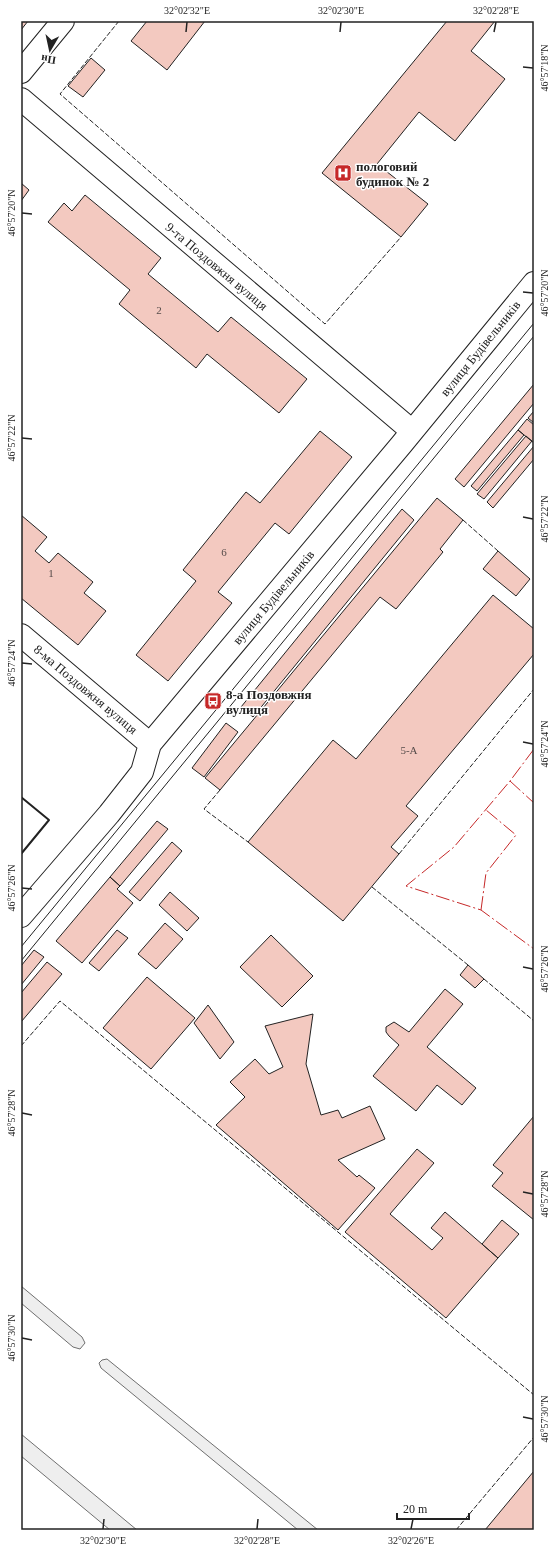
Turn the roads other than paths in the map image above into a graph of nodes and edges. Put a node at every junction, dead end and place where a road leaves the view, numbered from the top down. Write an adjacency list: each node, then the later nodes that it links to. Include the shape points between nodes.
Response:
1 (63, 21): 2 (street)
2 (21, 72)
3 (21, 99): 5 (street, 9-та Поздовжня вулиця)
4 (534, 283): 5 (street, вулиця Будівельників)
5 (412, 431): 7 (street, вулиця Будівельників)
6 (21, 635): 7 (street, 8-ма Поздовжня вулиця)
7 (150, 744): 8 (street, вулиця Будівельників, via 142,772)
8 (21, 916)

